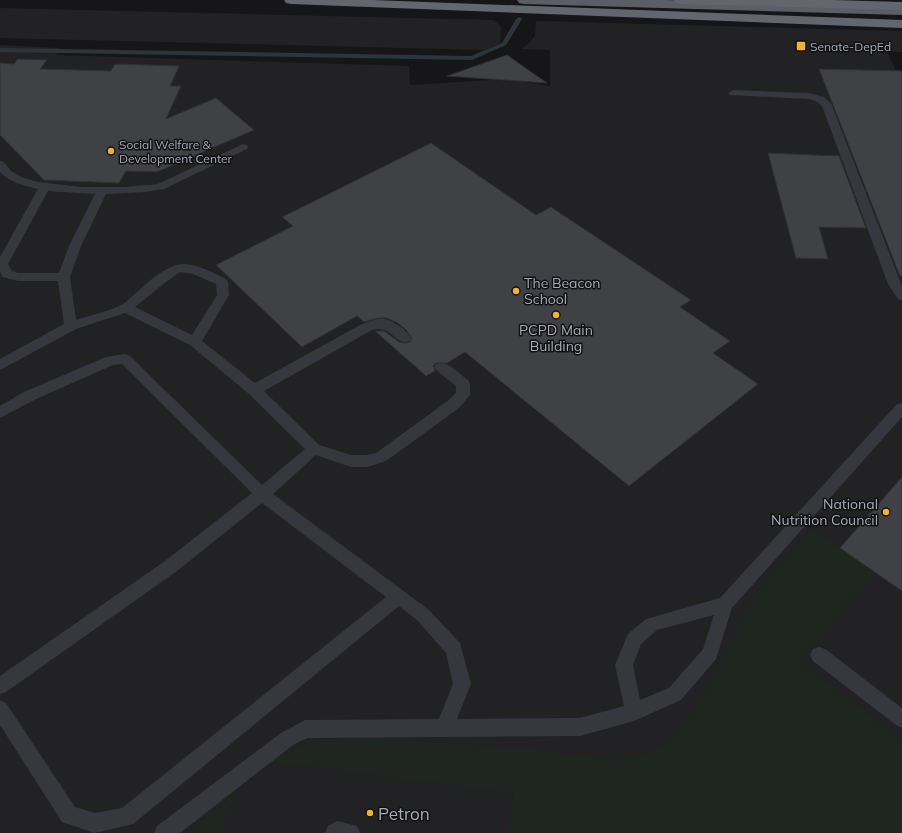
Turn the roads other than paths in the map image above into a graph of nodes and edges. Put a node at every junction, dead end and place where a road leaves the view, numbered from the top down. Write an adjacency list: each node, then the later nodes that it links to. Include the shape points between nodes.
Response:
1 (291, 0): 6 (highway)
2 (524, 0): 5 (highway)
3 (681, 0): 4 (highway)
4 (902, 6)
5 (902, 11)
6 (902, 24)
7 (733, 93): 13 (lane, via 809,96 820,99 827,105 894,284)
8 (243, 147): 11 (lane, via 160,186)
9 (0, 164): 10 (lane, via 8,174 28,184)
10 (44, 188): 11 (lane); 12 (lane, via 2,264 7,274 18,277)
11 (102, 191): 12 (lane, via 74,246)
12 (64, 277): 15 (lane)
13 (902, 296)
14 (126, 308): 15 (lane); 17 (lane); 17 (lane, via 169,273 180,268 192,269 222,282 223,294)
15 (71, 326): 18 (lane)
16 (405, 338): 20 (lane, via 389,326 380,323 367,327)
17 (195, 342): 20 (lane)
18 (0, 365)
19 (442, 367): 23 (lane, via 463,384 463,395 381,457 367,461 351,461)
20 (254, 390): 23 (lane)
21 (902, 408): 26 (lane)
22 (0, 413): 24 (lane, via 29,396 111,360 125,359)
23 (314, 449): 24 (lane)
24 (262, 494): 25 (lane); 28 (lane, via 171,566)
25 (399, 596): 29 (lane, via 126,817 95,823 69,815); 32 (lane, via 423,615 454,649 462,684)
26 (725, 604): 30 (lane, via 710,653 675,694); 30 (lane, via 652,624 634,639 624,665)
27 (819, 655): 31 (lane)
28 (0, 686)
29 (0, 710)
30 (634, 712): 32 (lane, via 580,727)
31 (902, 719)
32 (445, 728): 33 (lane, via 305,729 287,739)
33 (164, 833)
34 (335, 833): 35 (lane)
35 (350, 833)

